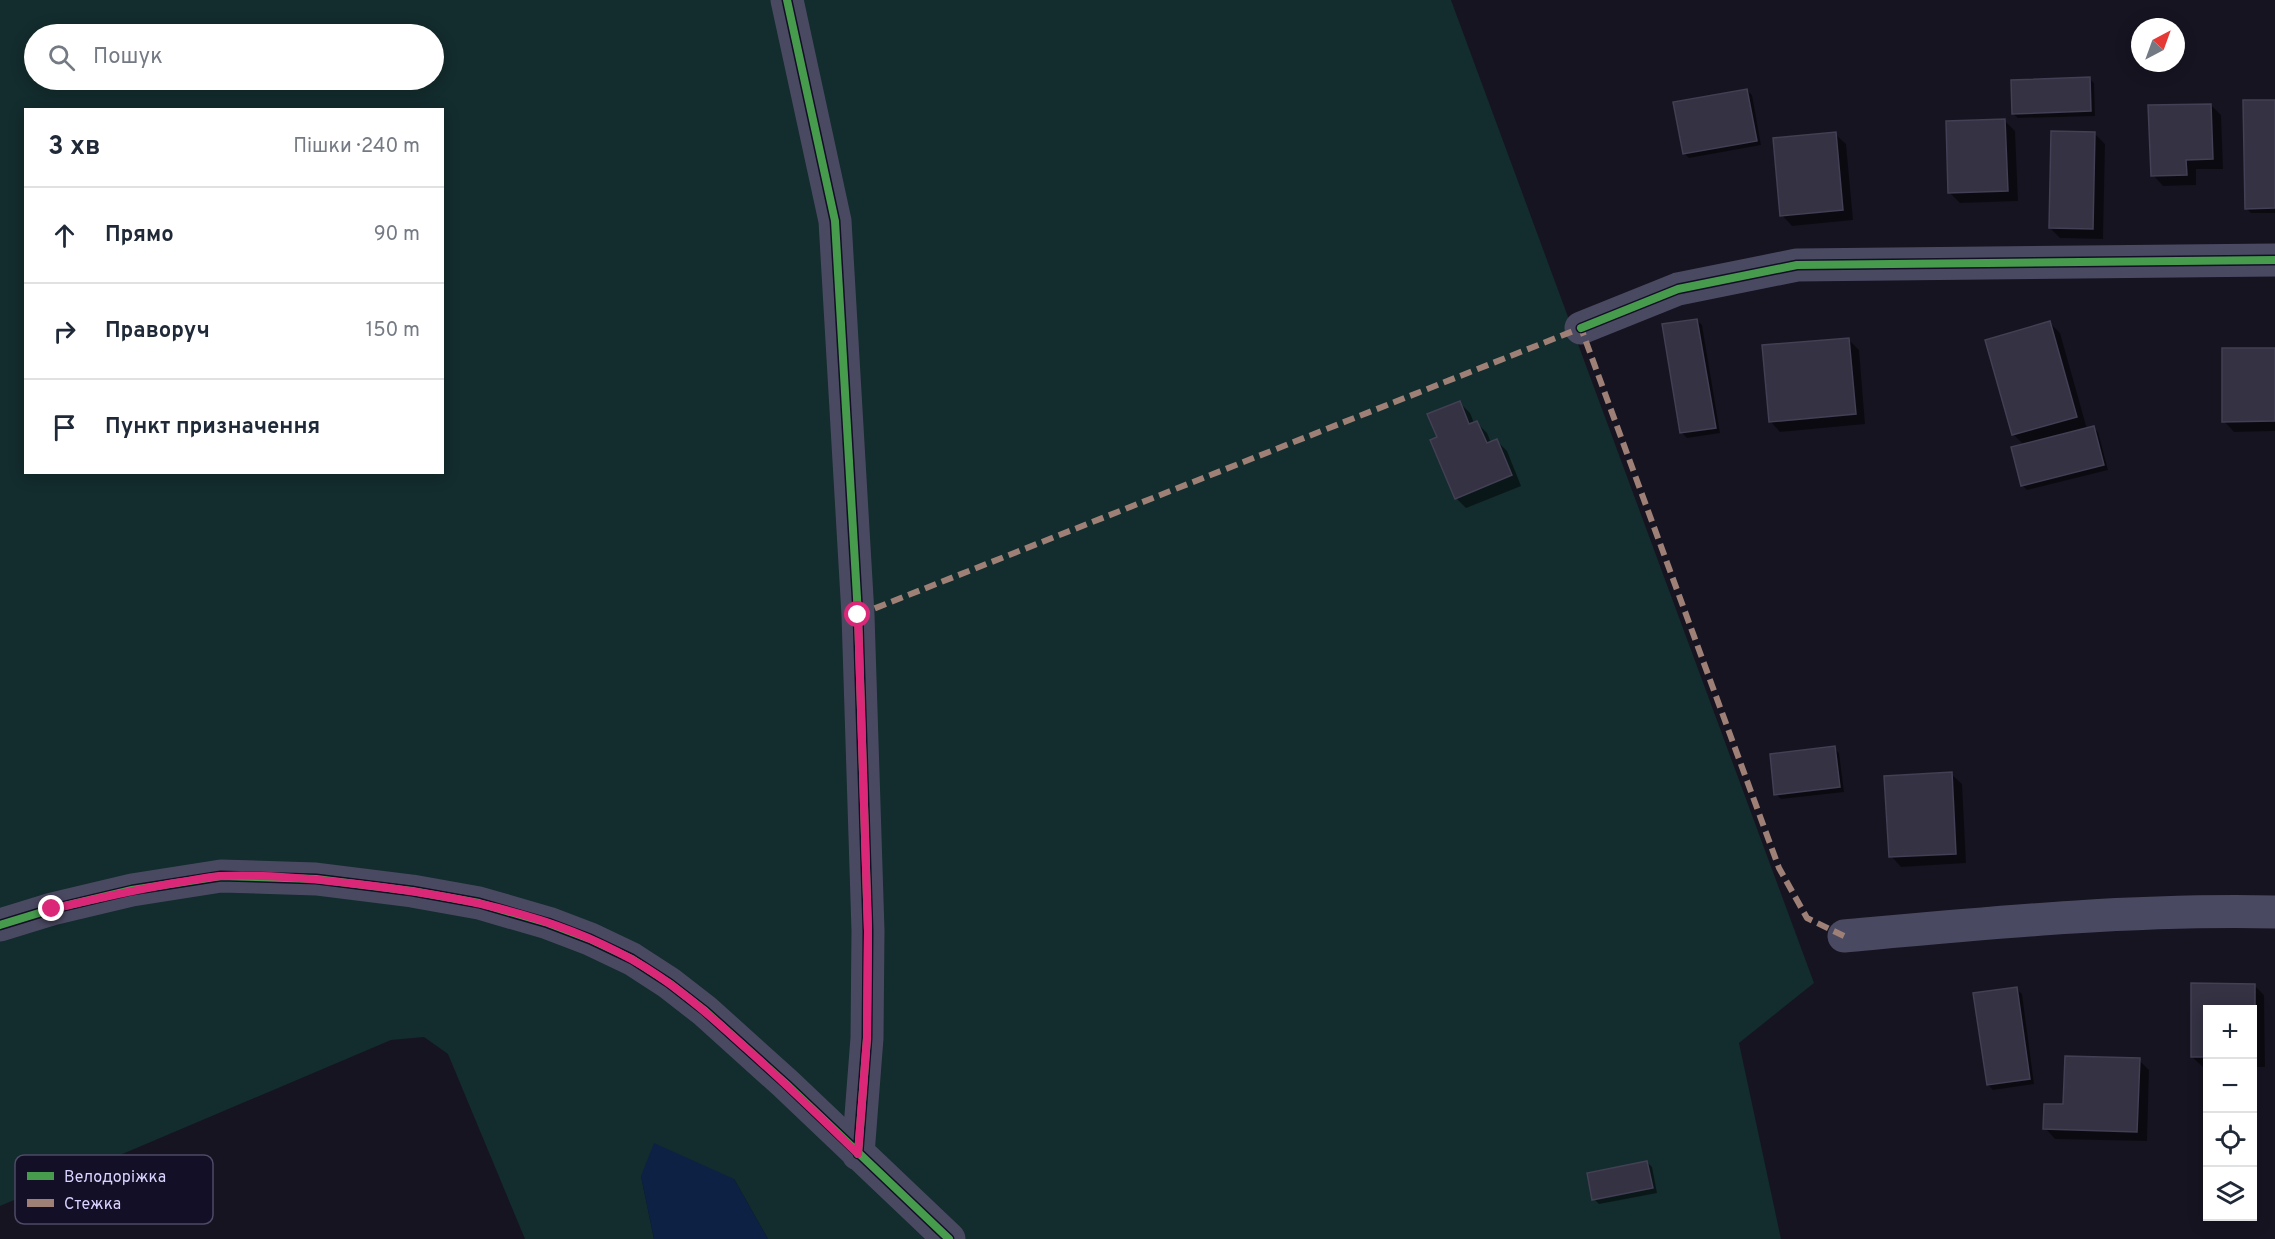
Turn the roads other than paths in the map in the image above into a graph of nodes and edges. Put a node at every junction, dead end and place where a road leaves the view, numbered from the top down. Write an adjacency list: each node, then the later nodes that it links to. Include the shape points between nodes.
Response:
1 (787, 0): 7 (street, via 835,221 858,615 868,931 867,1038)
2 (2275, 260): 3 (street, via 1797,265 1678,289)
3 (1581, 328)
4 (2275, 912): 6 (street, via 2142,912)
5 (0, 926): 7 (street, via 109,896 221,876 316,879 479,903 590,939 669,983 754,1055)
6 (1844, 936)
7 (858, 1154): 8 (street)
8 (949, 1239)

